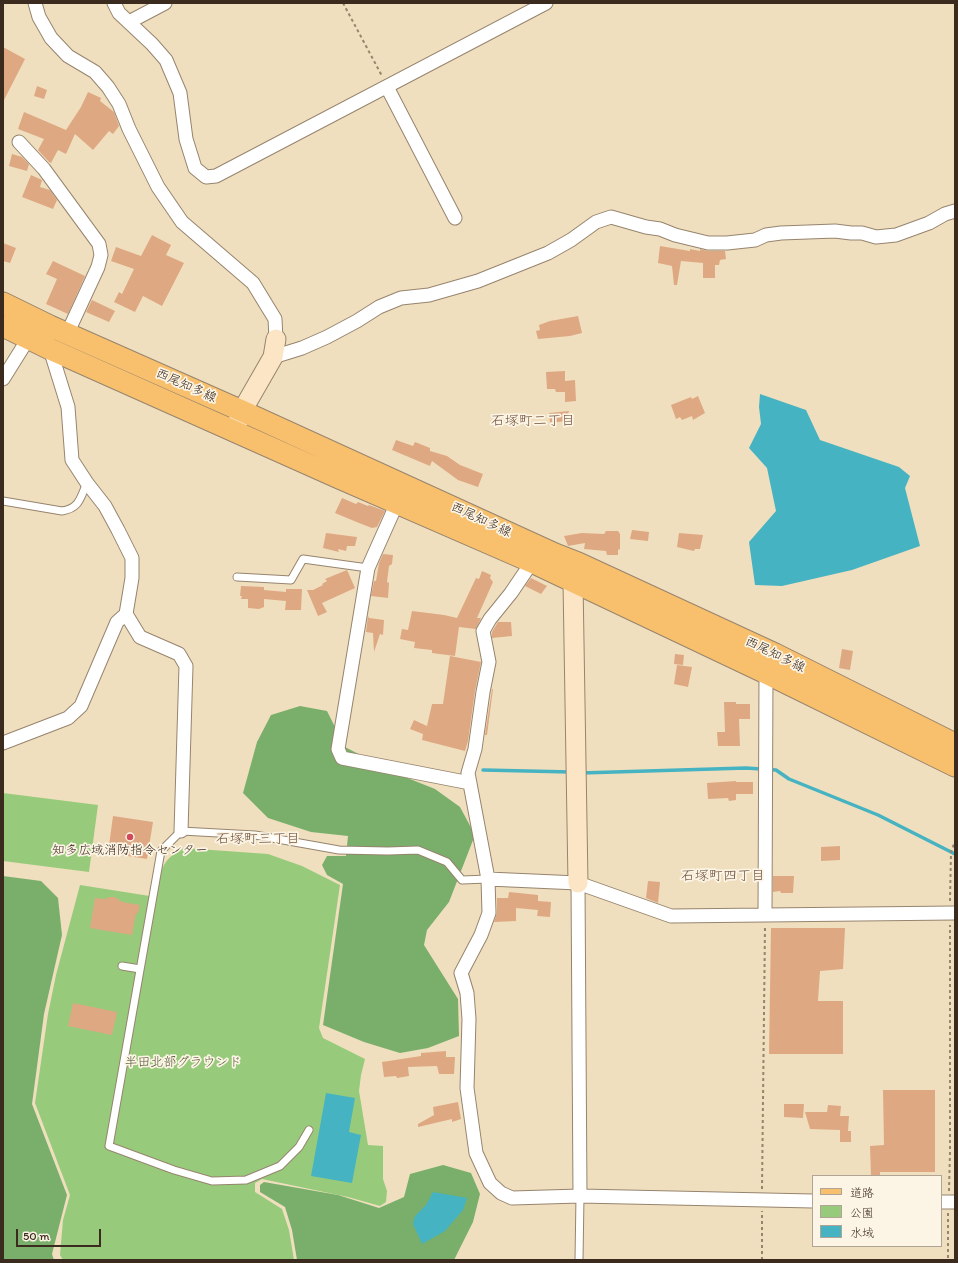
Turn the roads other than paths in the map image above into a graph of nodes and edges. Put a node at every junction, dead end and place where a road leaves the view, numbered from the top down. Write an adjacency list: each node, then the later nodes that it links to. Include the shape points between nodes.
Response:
1 (35, 3): 14 (street, via 39,17 51,38 68,56 95,72 108,86 120,104 129,129 158,187 182,222 253,283 275,319)
2 (114, 3): 5 (street)
3 (165, 3): 5 (street)
4 (546, 3): 6 (street)
5 (129, 22): 6 (street, via 166,60 180,93 186,139 195,168 206,177 216,176)
6 (387, 87): 9 (street)
7 (19, 142): 12 (street, via 44,169 99,244 101,255 98,267)
8 (955, 211): 14 (street, via 896,235 876,237 835,231 781,233 755,240 727,243 675,235 610,217 596,222 548,253 478,281 428,295 401,298 302,348)
9 (455, 218)
10 (3, 303): 12 (main road, 西尾知多線)
11 (3, 326): 13 (main road, 西尾知多線)
12 (67, 334): 17 (main road, 西尾知多線)
13 (28, 339): 15 (main road, 西尾知多線); 16 (street)
14 (274, 348): 17 (street)
15 (50, 350): 18 (main road, 西尾知多線); 19 (street, via 68,407 72,460)
16 (3, 379)
17 (242, 411): 18 (street); 24 (main road, 西尾知多線, via 555,554)
18 (234, 431): 21 (main road, 西尾知多線)
19 (87, 483): 20 (lane, via 76,505 62,511); 26 (street, via 104,506 132,558 132,578)
20 (3, 501)
21 (397, 503): 22 (main road, 西尾知多線); 23 (street)
22 (532, 562): 24 (main road, 西尾知多線); 31 (street, via 483,631 489,662 475,749 468,773)
23 (368, 568): 25 (lane, via 302,559 291,580); 31 (street, via 338,748 342,758)
24 (576, 572): 27 (main road, 西尾知多線); 29 (main road, 西尾知多線, via 775,654); 34 (street)
25 (237, 577)
26 (126, 614): 28 (street, via 117,622 81,706 68,718); 32 (street, via 140,637 179,654 186,666)
27 (766, 673): 30 (main road, 西尾知多線); 36 (street)
28 (3, 743)
29 (955, 744)
30 (955, 766)
31 (470, 783): 33 (street)
32 (181, 831): 33 (lane, via 256,835 339,850 418,850 447,862 462,880); 38 (lane, via 161,851)
33 (488, 879): 34 (street); 40 (street, via 490,913 461,974 467,993 467,1088 476,1153 490,1183 501,1193 512,1198)
34 (578, 882): 36 (street, via 671,916); 40 (street)
35 (953, 913): 36 (street)
36 (765, 914)
37 (122, 966): 38 (lane)
38 (140, 969): 39 (lane, via 109,1146 174,1170 212,1180 246,1180 280,1166 299,1147)
39 (309, 1130)
40 (580, 1196): 41 (street); 42 (lane)
41 (812, 1201)
42 (579, 1260)

